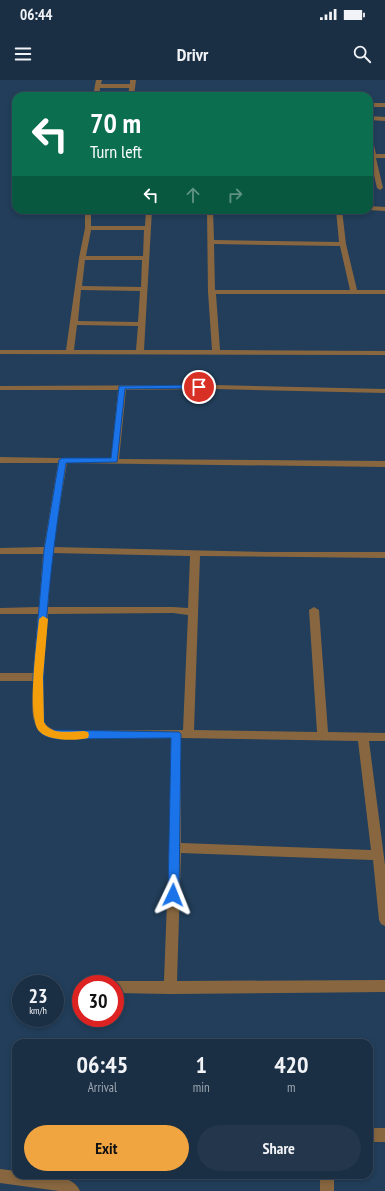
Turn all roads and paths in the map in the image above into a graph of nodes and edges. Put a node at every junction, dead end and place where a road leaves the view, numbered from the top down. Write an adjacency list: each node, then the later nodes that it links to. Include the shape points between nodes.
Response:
1 (98, 83): 2 (street)
2 (132, 83)
3 (373, 105): 4 (street)
4 (385, 105)
5 (373, 118): 6 (street)
6 (385, 119)
7 (373, 156): 8 (street)
8 (385, 156)
9 (373, 163): 10 (street)
10 (380, 188)
11 (373, 208): 12 (street)
12 (385, 208)
13 (88, 214): 17 (street)
14 (149, 214): 18 (street)
15 (210, 214): 19 (street)
16 (339, 214): 20 (street)
17 (88, 228): 18 (street); 21 (street)
18 (148, 228): 22 (street)
19 (211, 242): 20 (street); 25 (street)
20 (342, 244): 26 (street)
21 (82, 258): 22 (street); 23 (street)
22 (146, 258): 24 (street)
23 (79, 288): 24 (street); 28 (street)
24 (144, 289): 29 (street)
25 (212, 292): 26 (street); 33 (street)
26 (354, 292): 27 (street)
27 (385, 292)
28 (75, 323): 29 (street); 31 (street)
29 (142, 324): 32 (street)
30 (0, 352): 31 (street)
31 (70, 352): 32 (street)
32 (140, 352): 33 (street)
33 (216, 353): 34 (street)
34 (385, 353)
35 (122, 387): 36 (street); 37 (street); 40 (street)
36 (0, 388)
37 (385, 391)
38 (0, 460): 39 (street)
39 (62, 460): 40 (street); 43 (street)
40 (115, 461): 41 (street)
41 (385, 464)
42 (0, 550): 43 (street)
43 (48, 550): 44 (street); 48 (street)
44 (195, 553): 45 (street); 49 (street)
45 (385, 555)
46 (0, 610): 48 (street)
47 (314, 610): 54 (street)
48 (44, 611): 49 (street); 51 (street)
49 (193, 612): 53 (street)
50 (0, 677): 51 (street)
51 (38, 677): 52 (street, via 40,722 49,734)
52 (176, 734): 53 (street); 57 (street)
53 (188, 734): 54 (street)
54 (323, 736): 55 (street)
55 (362, 737): 56 (street); 58 (street)
56 (385, 737)
57 (175, 848): 58 (street); 62 (street)
58 (378, 855): 59 (street)
59 (385, 920)
60 (385, 986): 62 (street)
61 (124, 987): 62 (street)
62 (170, 988)
63 (373, 1135): 64 (street)
64 (385, 1135)
65 (0, 1176): 66 (street)
66 (12, 1178)
67 (23, 1179): 69 (street, via 61,1184)
68 (327, 1179): 70 (street)
69 (73, 1191)
70 (327, 1191)

